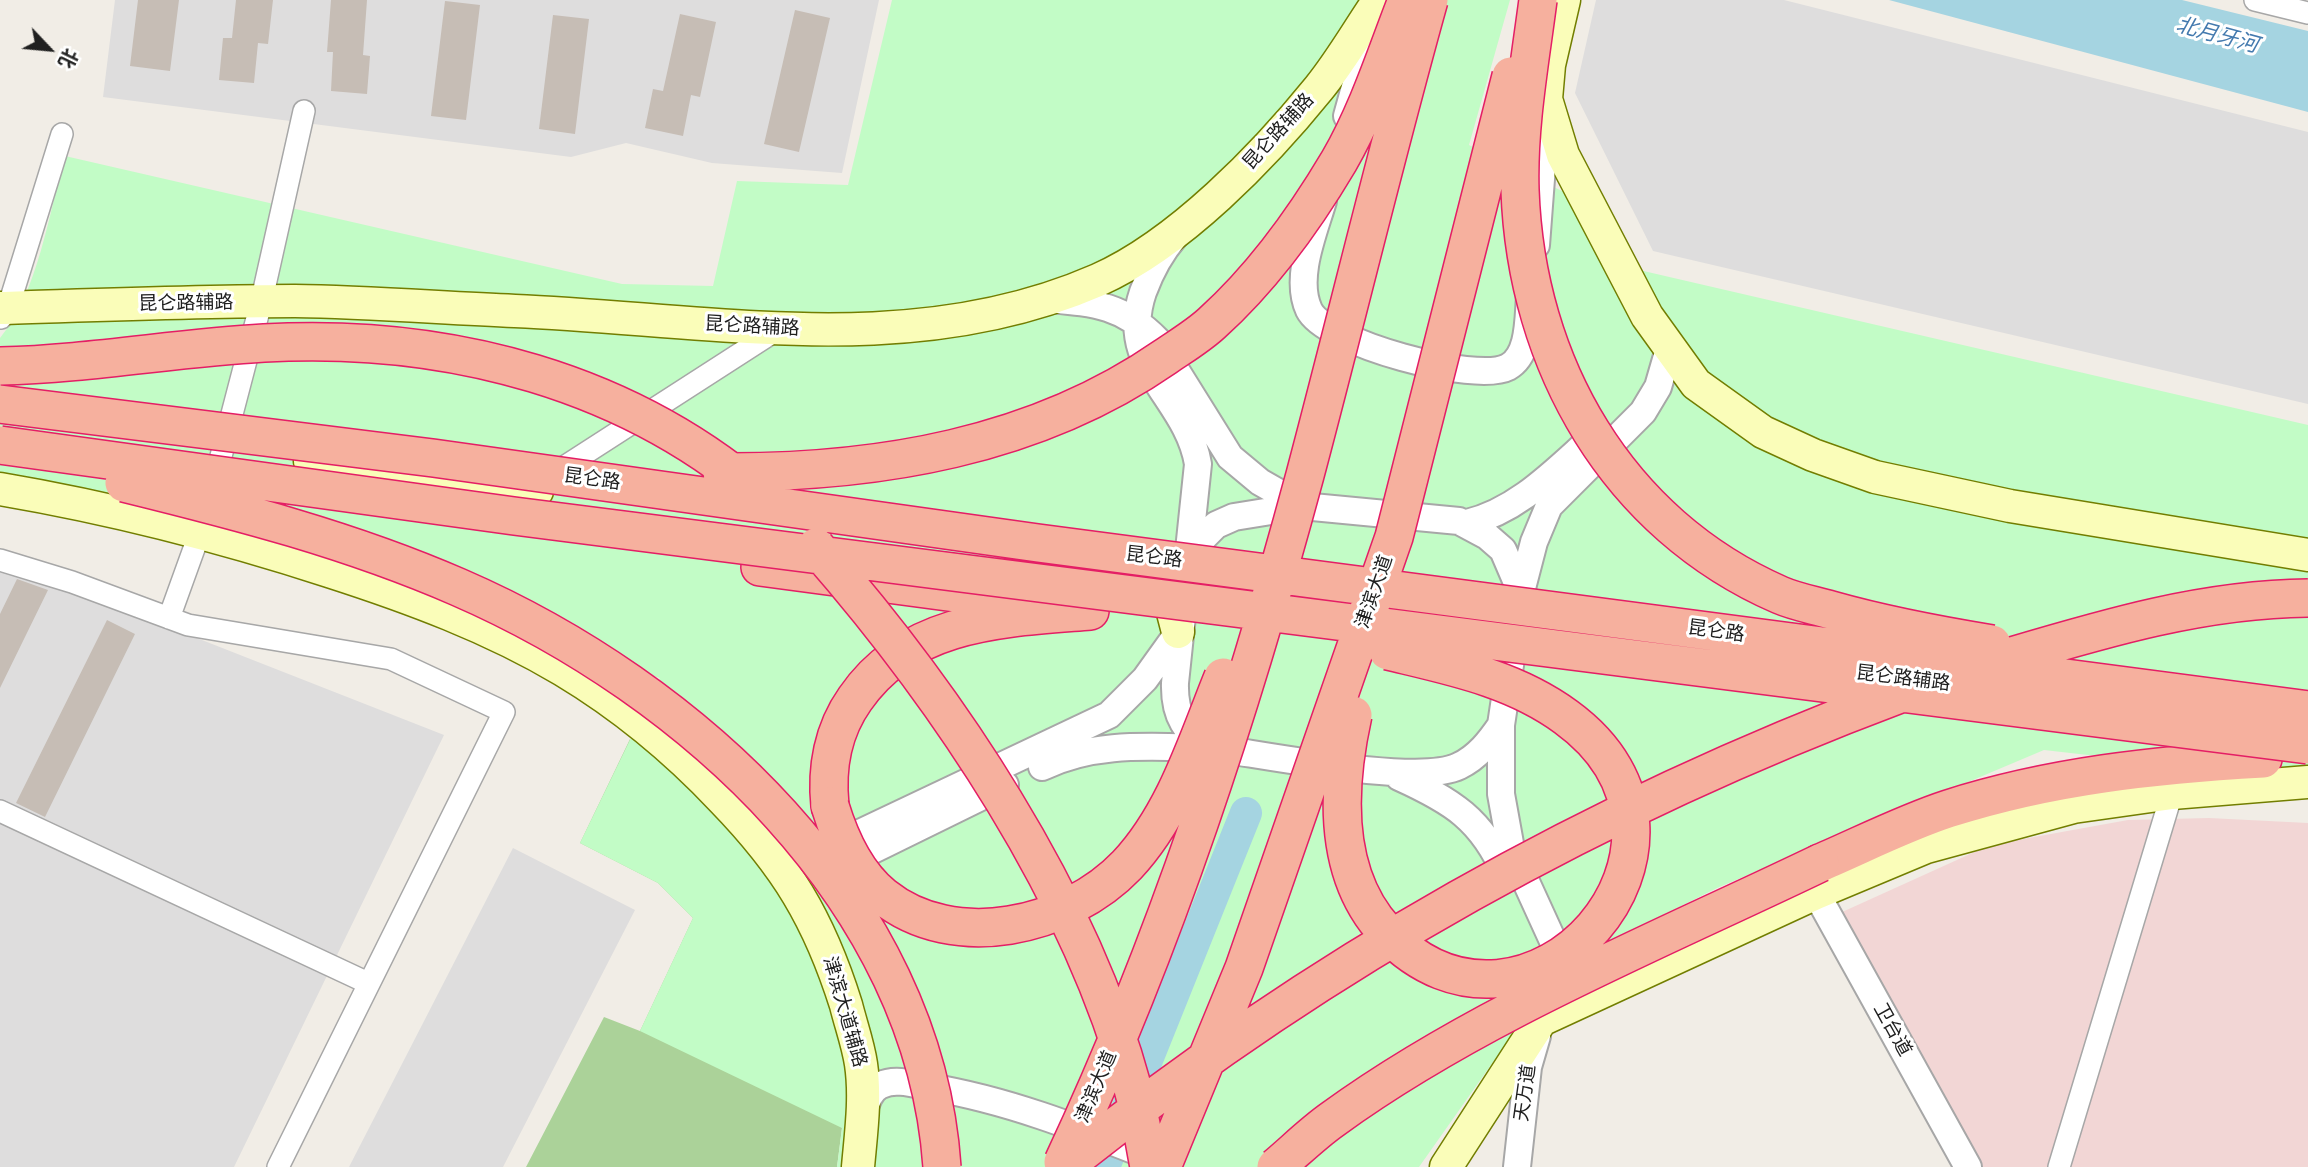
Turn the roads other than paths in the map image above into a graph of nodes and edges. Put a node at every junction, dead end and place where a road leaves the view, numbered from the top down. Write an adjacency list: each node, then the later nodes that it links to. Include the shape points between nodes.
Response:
1 (1379, 0): 9 (street, via 1304,282 1310,312 1329,330 1457,370 1508,367 1519,356 1526,333 1542,198); 12 (main road, 昆仑路辅路, via 1320,87 1248,167)
2 (1407, 0): 27 (highway, bridge, via 1340,158 1269,263 1210,325 1134,378 1065,414 940,451 856,466 778,472 581,470)
3 (1429, 0): 32 (highway, 津滨大道, bridge)
4 (1532, 0): 35 (highway, 津滨大道, bridge, via 1482,179)
5 (1538, 0): 46 (highway, bridge, via 1520,188 1529,280 1542,330 1572,401 1624,478 1675,531 1782,596 1897,629)
6 (1564, 0): 9 (main road)
7 (2255, 0): 8 (street)
8 (2308, 13)
9 (1546, 99): 18 (main road, via 1572,175)
10 (304, 111): 14 (street)
11 (62, 134): 15 (street)
12 (1185, 224): 13 (main road, 昆仑路辅路, via 1118,270); 16 (street, via 1167,245 1146,284)
13 (1048, 299): 16 (street, via 1100,303); 17 (main road, 昆仑路辅路, via 962,320 869,329)
14 (261, 303): 15 (main road, 昆仑路辅路); 17 (main road, 昆仑路辅路, via 573,313); 26 (street)
15 (3, 312)
16 (1136, 322): 32 (street, via 1157,340 1230,457 1260,482); 36 (street, via 1139,349 1196,450 1198,475)
17 (775, 331): 31 (street)
18 (1669, 349): 20 (main road); 21 (street)
19 (0, 366): 67 (highway, bridge, via 262,343 397,344 479,358 552,378 651,422 718,463 791,523 833,567 919,673 972,752 1035,857 1088,959)
20 (1696, 384): 21 (street, via 1678,381); 37 (main road, via 1763,432 1875,477 2010,506)
21 (1658, 387): 33 (street, via 1639,397 1530,492 1491,517); 39 (street, via 1629,427 1549,506)
22 (0, 404): 27 (highway, 昆仑路, bridge)
23 (0, 420): 26 (main road)
24 (0, 434): 26 (main road)
25 (0, 445): 51 (highway, 昆仑路, bridge, via 500,514)
26 (221, 456): 31 (main road); 34 (street); 43 (main road, via 1142,582 1166,596)
27 (433, 458): 47 (highway, 昆仑路, bridge, via 1038,543)
28 (0, 463): 29 (highway)
29 (116, 481): 41 (highway, bridge); 70 (highway, bridge, via 320,533 460,587 617,675 706,742 798,833 854,908 891,979 925,1063 936,1105)
30 (0, 489): 34 (main road)
31 (530, 490): 36 (main road, via 1143,571 1165,568)
32 (1303, 492): 33 (street); 36 (street, via 1216,525); 41 (highway, bridge, via 1168,807 1126,866 1081,901 1049,916 1007,925 938,922 883,896 846,849 828,788 834,742 846,712 866,682 915,643 944,631 1003,618); 66 (highway, 津滨大道, bridge, via 1219,766)
33 (1467, 523): 39 (street, via 1503,550)
34 (201, 531): 42 (street); 59 (main road, via 413,598 563,670 686,761 754,831)
35 (1394, 537): 44 (highway, bridge, via 1345,753 1342,794 1348,858 1367,907 1400,946 1422,960 1471,977 1497,978 1551,962 1593,932 1617,897 1631,839 1619,781 1584,733 1545,704 1470,671); 67 (highway, 津滨大道, bridge, via 1244,968)
36 (1189, 552): 43 (street)
37 (2308, 555)
38 (0, 560): 42 (street)
39 (1521, 592): 45 (street); 49 (main road, 昆仑路辅路, via 1535,617 1551,628 1996,681)
40 (2308, 598): 66 (highway, bridge, via 2232,603 2146,617 2055,642 1950,675 1709,770 1566,840 1329,975)
41 (1090, 611): 44 (highway, bridge)
42 (169, 618): 61 (street, via 391,659 504,712)
43 (1178, 632): 52 (street, via 1176,709 1190,734); 59 (street, via 1145,679 1109,715)
44 (1388, 651): 53 (highway, bridge)
45 (1511, 669): 48 (street); 50 (main road, 昆仑路辅路, via 1525,649 1548,636 1558,636)
46 (2308, 688)
47 (2308, 710)
48 (1502, 725): 55 (street, via 1474,757 1458,767 1440,772); 62 (street, via 1500,767 1511,849 1553,941 1561,973 1558,995)
49 (2308, 726)
50 (2308, 734)
51 (2308, 745)
52 (1214, 748): 55 (street); 59 (street, via 1130,747 1068,754)
53 (2263, 759): 54 (highway); 71 (highway, bridge, via 2153,765 2064,779 1947,809 1820,863 1535,1000 1410,1068 1332,1120)
54 (2308, 764)
55 (1388, 772): 62 (street, via 1462,810 1496,851 1536,950 1542,982)
56 (2308, 782): 57 (main road)
57 (2172, 793): 60 (main road, via 2073,807 1926,847); 75 (street)
58 (0, 811): 61 (street)
59 (789, 878): 63 (main road, 津滨大道辅路, via 809,908 835,971)
60 (1816, 893): 62 (main road); 74 (street, 卫台道)
61 (368, 983): 68 (street)
62 (1541, 1020): 72 (main road); 73 (street, 天万道, via 1528,1067)
63 (858, 1047): 64 (street, via 871,1074); 65 (main road, 津滨大道辅路)
64 (884, 1083): 65 (street, via 872,1092); 66 (street, via 1009,1111)
65 (862, 1116): 69 (main road, 津滨大道辅路)
66 (1074, 1152): 67 (street, bridge)
67 (1158, 1165)
68 (278, 1167)
69 (858, 1167)
70 (942, 1167)
71 (1276, 1167)
72 (1446, 1167)
73 (1517, 1167)
74 (1968, 1167)
75 (2059, 1167)

